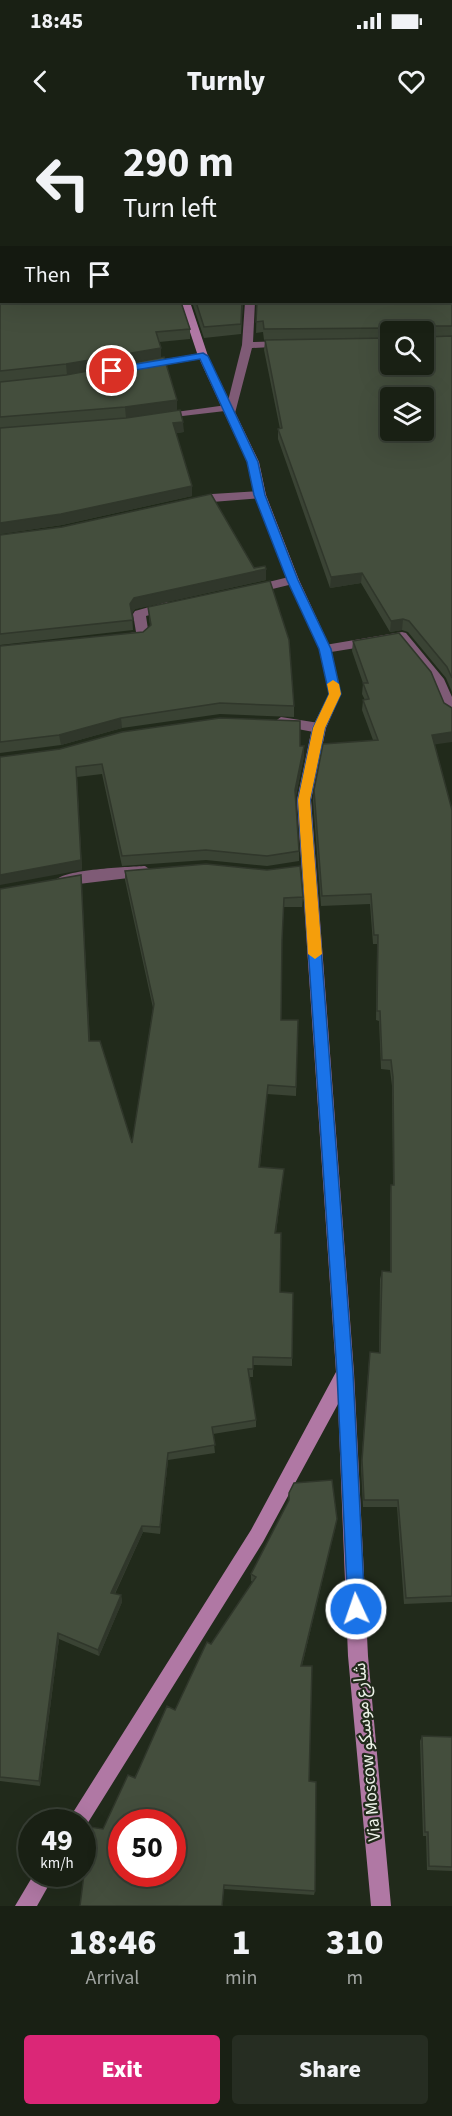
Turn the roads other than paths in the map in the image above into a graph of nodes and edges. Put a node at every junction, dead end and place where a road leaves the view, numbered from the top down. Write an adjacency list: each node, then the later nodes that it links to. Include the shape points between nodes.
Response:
1 (185, 303): 5 (main road, Via Moscow شارع موسكو)
2 (250, 303): 4 (street)
3 (295, 344): 4 (street)
4 (247, 345): 7 (street)
5 (203, 356): 6 (street); 7 (main road, Via Moscow شارع موسكو)
6 (135, 367)
7 (228, 412): 8 (street); 9 (main road, Via Moscow شارع موسكو, via 253,462)
8 (149, 419)
9 (260, 495): 10 (street); 11 (main road, Via Moscow شارع موسكو)
10 (183, 504)
11 (293, 580): 12 (street); 15 (main road, Via Moscow شارع موسكو)
12 (235, 593)
13 (179, 602): 14 (street, via 139,614 143,636)
14 (119, 638)
15 (325, 649): 16 (street, via 402,636 438,679); 18 (main road, Via Moscow شارع موسكو, via 335,694)
16 (452, 712)
17 (268, 722): 18 (street)
18 (319, 728): 21 (main road, Via Moscow شارع موسكو, via 304,800 303,868)
19 (160, 870): 20 (street)
20 (45, 884)
21 (345, 1373): 22 (main road, via 256,1536); 25 (main road, Via Moscow شارع موسكو, via 358,1656)
22 (85, 1809)
23 (37, 1887): 24 (main road)
24 (25, 1906)
25 (381, 1906)

